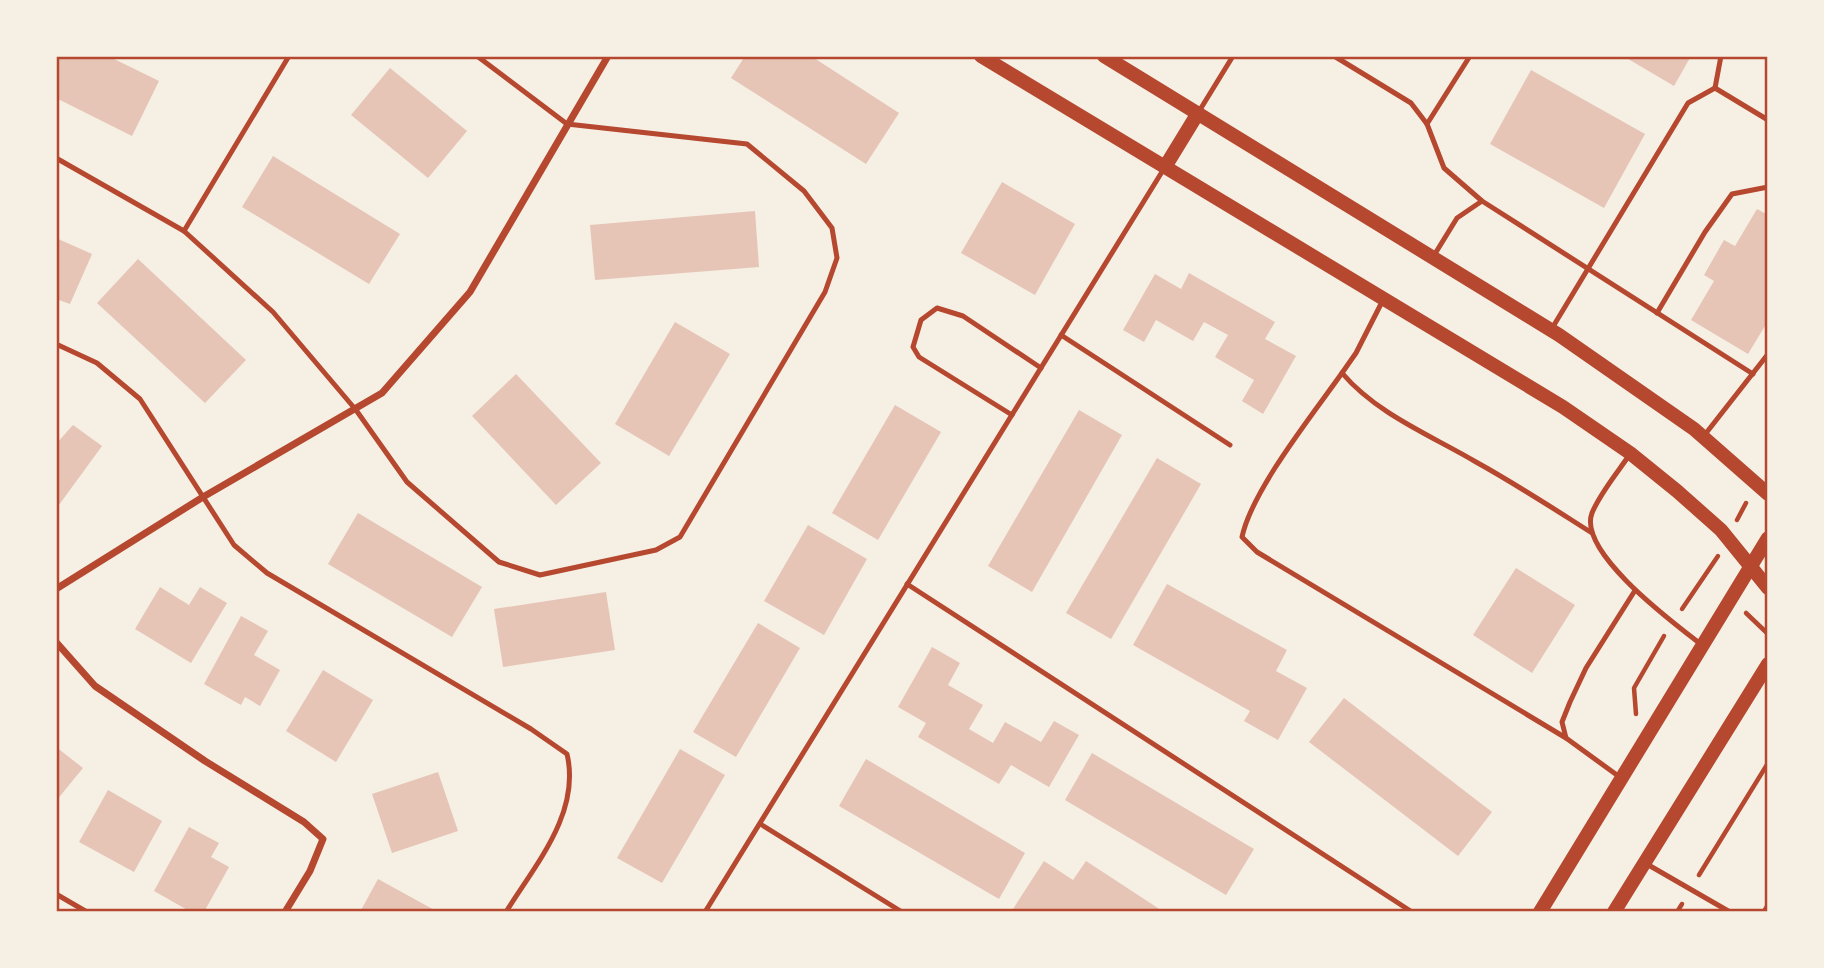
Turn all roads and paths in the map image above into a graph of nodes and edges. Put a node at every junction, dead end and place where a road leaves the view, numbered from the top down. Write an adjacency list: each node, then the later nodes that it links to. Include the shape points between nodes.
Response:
1 (289, 56): 19 (lane)
2 (477, 56): 13 (lane)
3 (608, 56): 13 (street)
4 (981, 56): 16 (main road)
5 (1104, 56): 11 (main road)
6 (1233, 56): 11 (lane)
7 (1334, 56): 14 (lane, via 1411,103)
8 (1470, 56): 14 (lane)
9 (1721, 56): 10 (lane)
10 (1715, 88): 12 (lane); 21 (lane, via 1688,103)
11 (1198, 113): 16 (main road); 20 (main road)
12 (1768, 120)
13 (567, 124): 31 (street, via 470,292 382,393); 31 (lane, via 747,144 804,191 831,228 836,258 825,292 680,537 656,550 540,575 499,562 407,482)
14 (1427, 124): 18 (lane, via 1444,168)
15 (56, 159): 19 (lane)
16 (1165, 167): 22 (main road); 25 (lane)
17 (1768, 187): 23 (lane, via 1732,194)
18 (1482, 201): 20 (lane, via 1457,218); 21 (lane)
19 (184, 231): 31 (lane, via 273,312)
20 (1433, 257): 24 (main road)
21 (1587, 270): 23 (lane); 24 (lane)
22 (1384, 299): 29 (lane); 35 (main road)
23 (1657, 313): 30 (lane)
24 (1551, 330): 33 (main road)
25 (1061, 335): 28 (lane); 34 (lane)
26 (56, 344): 37 (lane, via 97,363 140,399)
27 (1768, 354): 30 (lane)
28 (1041, 368): 32 (lane); 32 (lane, via 963,316 937,308 921,320 913,347 919,357)
29 (1342, 373): 38 (lane, via 1358,391 1413,428); 50 (lane, via 1291,445 1245,522 1242,537 1257,552)
30 (1753, 374): 33 (lane)
31 (356, 410): 37 (street)
32 (1012, 415): 42 (lane)
33 (1703, 437): 36 (main road)
34 (1230, 445)
35 (1630, 453): 38 (lane, via 1591,514); 40 (main road, via 1721,530)
36 (1768, 494)
37 (203, 497): 44 (street); 61 (lane, via 234,545 267,573 567,754 572,773 567,805)
38 (1592, 533): 45 (lane)
39 (1768, 538): 40 (main road)
40 (1750, 566): 43 (main road); 48 (main road)
41 (1708, 575): 46 (path)
42 (907, 584): 54 (lane); 64 (lane)
43 (1768, 588)
44 (56, 589)
45 (1634, 592): 46 (lane); 50 (lane, via 1570,702 1562,722)
46 (1673, 623): 48 (lane); 51 (path, via 1634,688)
47 (56, 642): 60 (street, via 95,686 304,822 323,839)
48 (1702, 645): 51 (main road)
49 (1768, 664): 55 (main road)
50 (1566, 738): 53 (lane)
51 (1639, 747): 53 (main road)
52 (1768, 762): 56 (path)
53 (1621, 778): 65 (main road)
54 (762, 825): 62 (lane); 63 (lane)
55 (1645, 863): 56 (lane); 66 (main road)
56 (1690, 890): 67 (path); 68 (lane)
57 (56, 894): 59 (lane)
58 (1768, 905): 69 (lane)
59 (87, 912)
60 (285, 912)
61 (506, 912)
62 (705, 912)
63 (902, 912)
64 (1412, 912)
65 (1540, 912)
66 (1614, 912)
67 (1677, 912)
68 (1730, 912)
69 (1763, 912)

